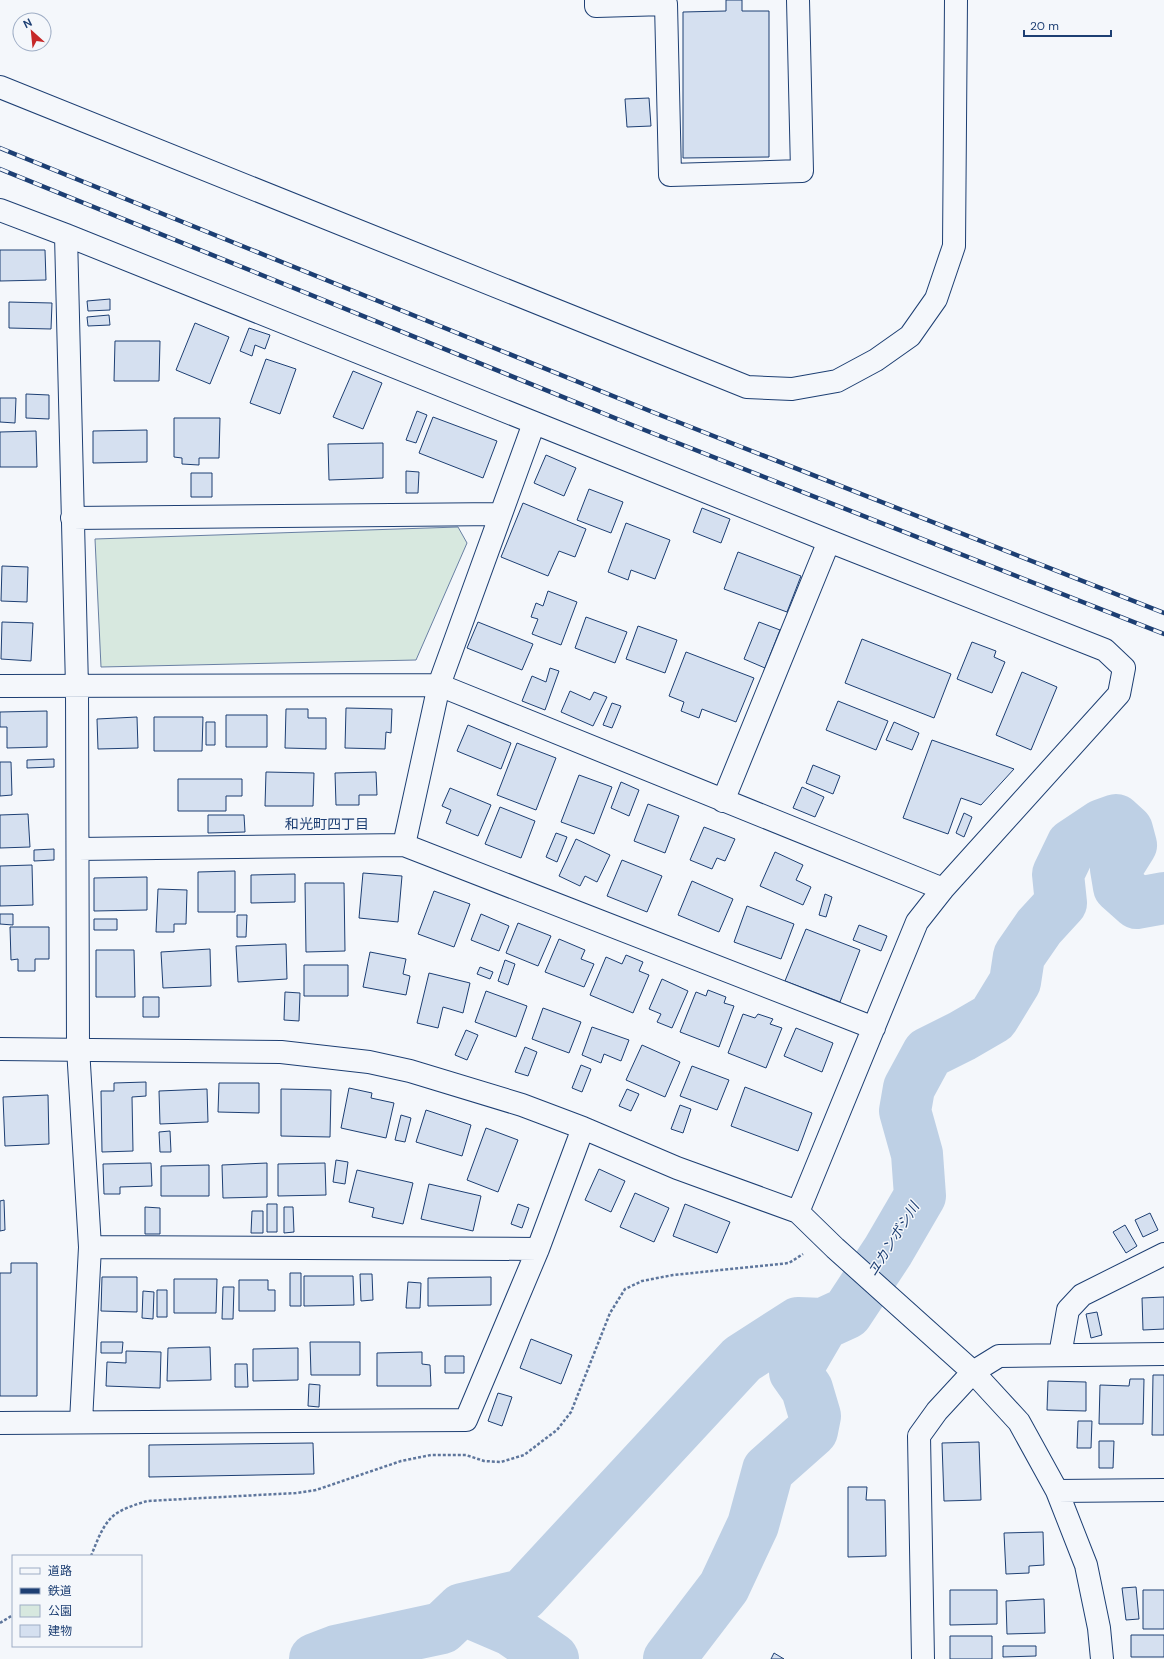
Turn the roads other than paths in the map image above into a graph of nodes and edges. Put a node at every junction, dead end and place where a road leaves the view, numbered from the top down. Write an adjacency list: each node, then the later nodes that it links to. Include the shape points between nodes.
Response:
1 (596, 0): 2 (street, via 596,6 666,4 670,174 802,171)
2 (798, 0)
3 (956, 0): 4 (street, via 954,246 936,299 910,336 876,360 837,381 792,389 747,387)
4 (0, 86)
5 (0, 210): 6 (street)
6 (66, 235): 7 (street); 9 (street)
7 (534, 423): 8 (street); 10 (street)
8 (501, 514): 9 (street); 11 (street)
9 (72, 518): 13 (street)
10 (829, 541): 14 (street); 17 (street, via 1105,650 1124,668 1119,694)
11 (439, 685): 13 (street); 14 (street); 15 (street)
12 (0, 686): 13 (street)
13 (77, 687): 16 (street)
14 (723, 801): 17 (street)
15 (404, 845): 16 (street); 18 (street)
16 (78, 849): 19 (street)
17 (943, 889): 18 (street, via 917,922)
18 (874, 1028): 22 (street)
19 (78, 1048): 20 (street); 21 (street, via 281,1052 369,1062 473,1089); 23 (street)
20 (0, 1049)
21 (583, 1128): 22 (street, via 677,1168); 24 (street)
22 (798, 1212): 28 (street)
23 (90, 1247): 24 (street); 29 (street)
24 (538, 1249): 29 (street, via 466,1420)
25 (1164, 1254): 27 (street, via 1082,1296 1068,1310)
26 (1164, 1354): 27 (street)
27 (1060, 1355): 28 (street, via 999,1356)
28 (972, 1372): 32 (street, via 1019,1422); 33 (street, via 937,1411 919,1436)
29 (81, 1422): 30 (street)
30 (0, 1423)
31 (1164, 1490): 32 (street)
32 (1057, 1491): 34 (street, via 1086,1565 1099,1628)
33 (923, 1659)
34 (1102, 1659)

